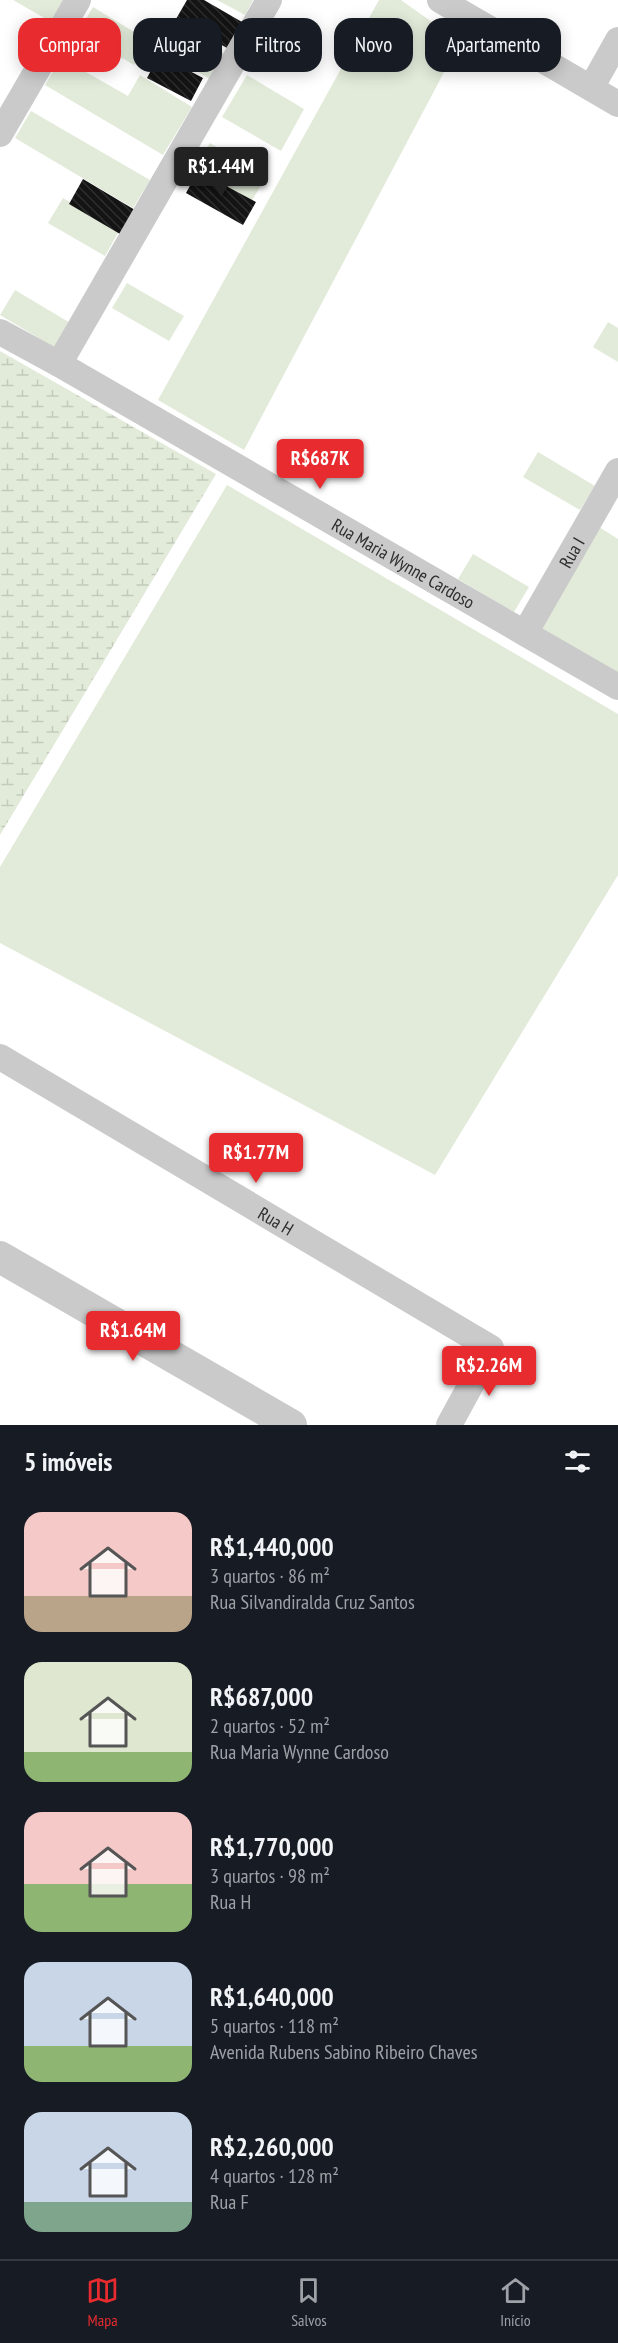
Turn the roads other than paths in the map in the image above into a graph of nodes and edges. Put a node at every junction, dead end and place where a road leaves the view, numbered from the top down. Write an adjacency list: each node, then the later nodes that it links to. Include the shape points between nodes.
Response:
1 (78, 0): 7 (street)
2 (269, 0): 9 (street)
3 (440, 0): 5 (street)
4 (618, 40): 5 (street)
5 (591, 88): 6 (street)
6 (618, 104)
7 (0, 134)
8 (0, 332): 9 (street, Rua Maria Wynne Cardoso)
9 (59, 364): 11 (street, Rua Maria Wynne Cardoso)
10 (618, 471): 11 (street, Rua I)
11 (525, 633): 12 (street, Rua Maria Wynne Cardoso)
12 (618, 687)
13 (0, 1057): 16 (street, Rua H, via 491,1348)
14 (0, 1257): 15 (street)
15 (291, 1425)
16 (449, 1425)

